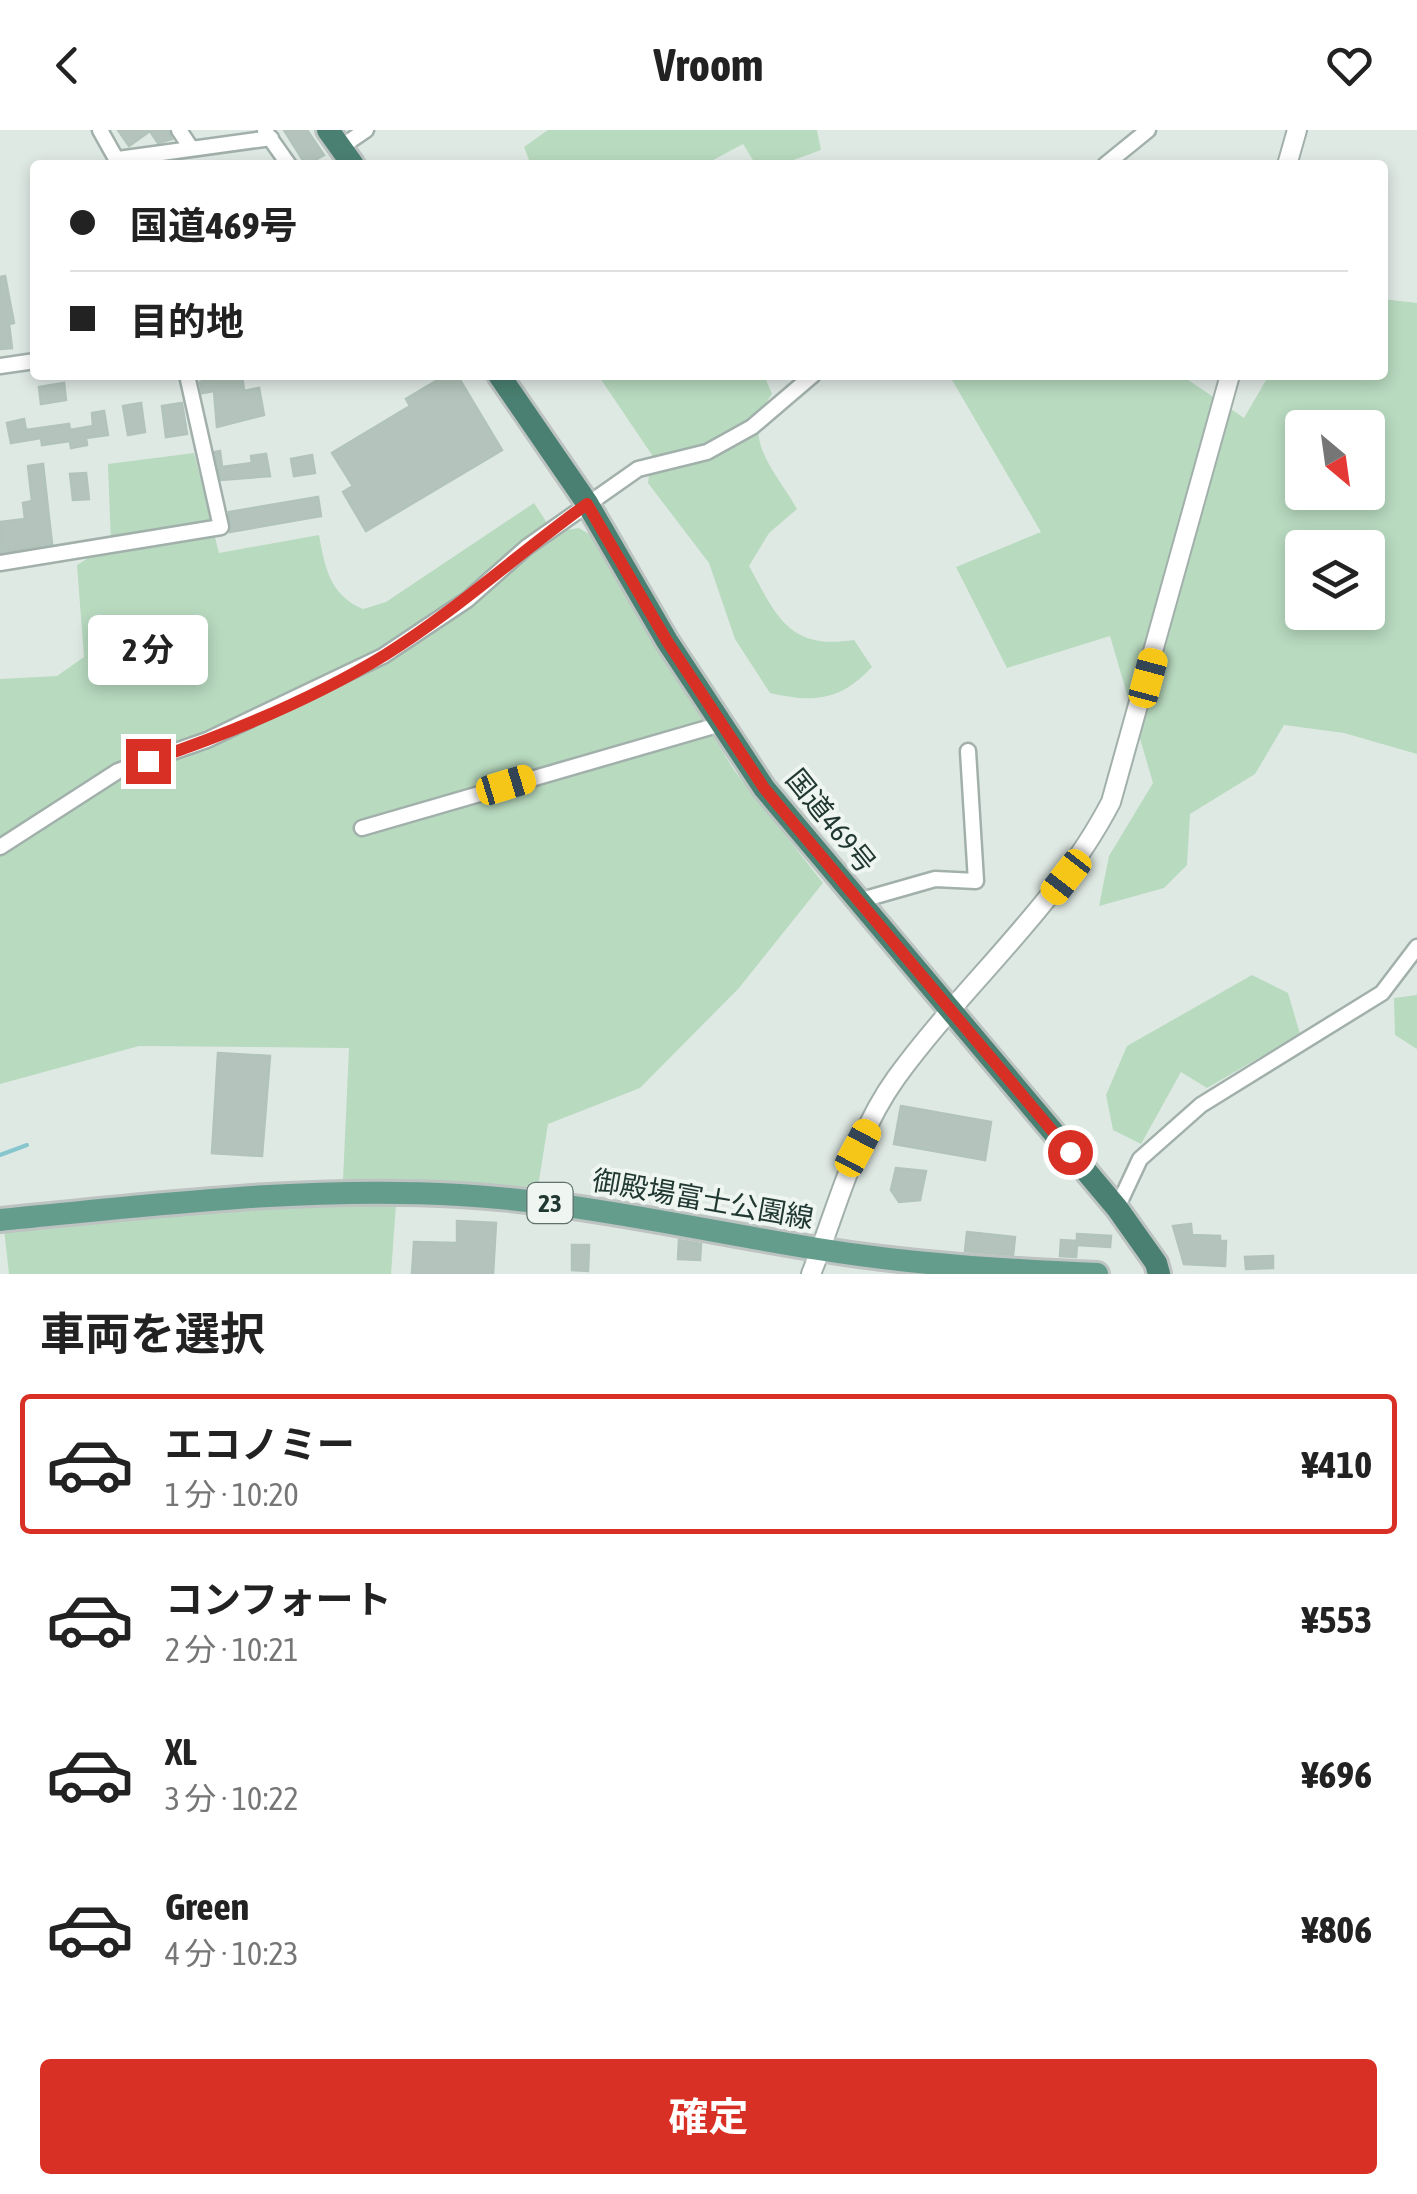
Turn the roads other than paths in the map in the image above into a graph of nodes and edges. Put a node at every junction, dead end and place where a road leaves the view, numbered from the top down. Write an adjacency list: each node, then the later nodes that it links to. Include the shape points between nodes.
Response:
1 (100, 130): 9 (street)
2 (179, 130): 8 (street)
3 (366, 130): 7 (street)
4 (1148, 130): 12 (street)
5 (1297, 130): 13 (street)
6 (268, 134): 8 (street); 11 (street)
7 (341, 147)
8 (192, 148): 10 (street)
9 (117, 160)
10 (129, 160)
11 (286, 160)
12 (1112, 160)
13 (1288, 160)
14 (30, 363): 15 (street)
15 (0, 366)
16 (188, 380): 21 (street, via 221,527)
17 (502, 380): 20 (highway, 国道469号)
18 (806, 380): 20 (street, via 752,427 706,452 638,469)
19 (1229, 380): 28 (street, via 1111,802 1084,854)
20 (587, 504): 22 (highway, 国道469号); 25 (street, via 466,600 382,656 207,740 118,771)
21 (0, 564)
22 (721, 724): 24 (street); 26 (highway, 国道469号, via 764,788)
23 (968, 751): 26 (street, via 976,881 934,880)
24 (362, 828)
25 (0, 847)
26 (858, 901): 28 (highway, 国道469号)
27 (1417, 946): 29 (street, via 1382,993 1200,1105 1140,1158)
28 (950, 1008): 29 (highway, 国道469号); 31 (street, via 893,1082 858,1148)
29 (1117, 1208): 34 (highway, 国道469号)
30 (0, 1220): 31 (main road, 御殿場富士公園線 / 23, via 254,1194 462,1195 549,1203)
31 (821, 1249): 32 (street); 33 (main road, 御殿場富士公園線 / 23, via 986,1269)
32 (811, 1274)
33 (1097, 1274)
34 (1159, 1274)

